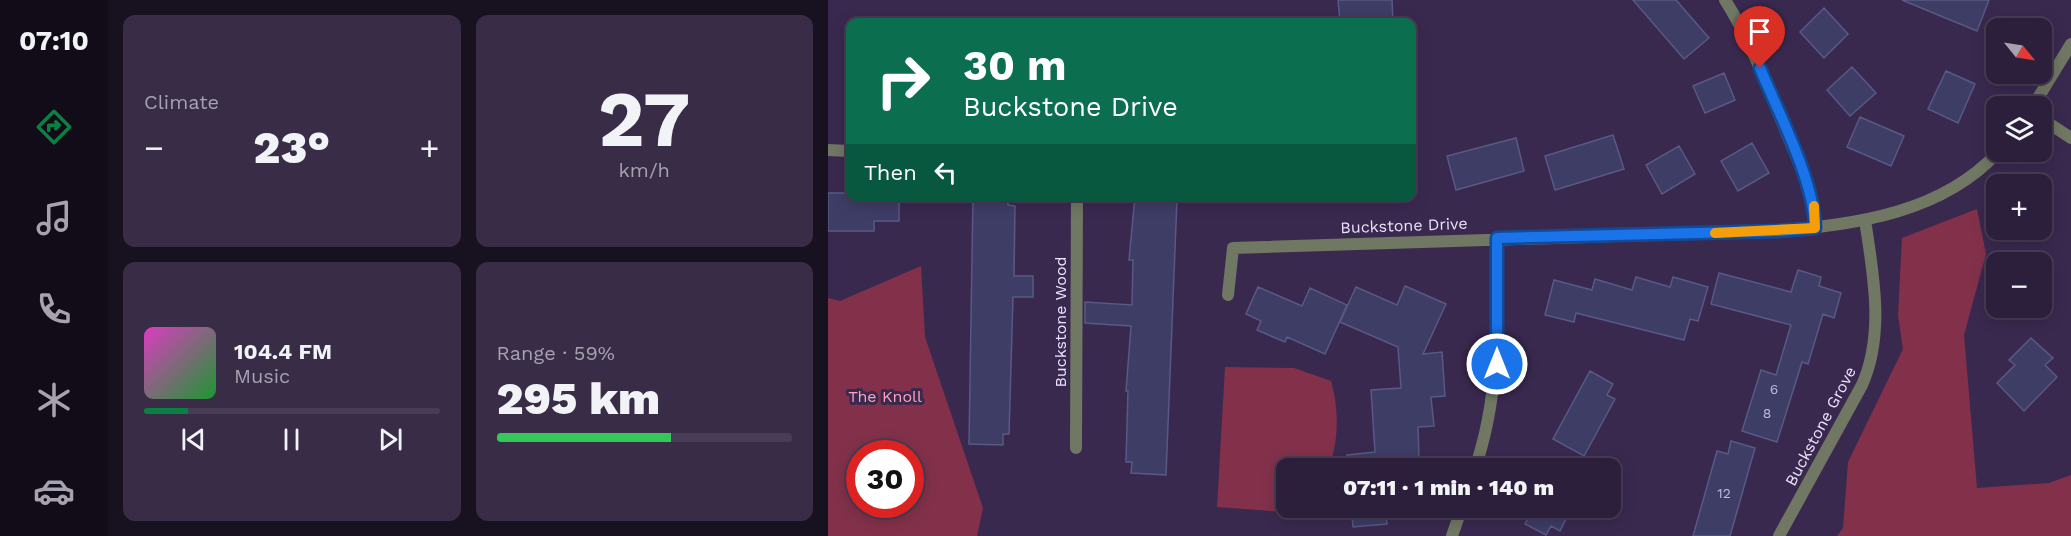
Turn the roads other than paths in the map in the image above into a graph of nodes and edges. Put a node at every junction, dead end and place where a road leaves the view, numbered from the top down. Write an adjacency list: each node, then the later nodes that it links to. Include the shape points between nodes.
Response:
1 (1725, 0): 11 (street, via 1760,68 1804,176 1812,199)
2 (2071, 44): 3 (street)
3 (2039, 96)
4 (2052, 126): 5 (street)
5 (2071, 138)
6 (828, 150): 7 (street)
7 (846, 151)
8 (1987, 162): 10 (street, Buckstone Drive, via 1945,193)
9 (1077, 201): 14 (street, Buckstone Wood)
10 (1865, 220): 11 (street, Buckstone Drive); 18 (street, Buckstone Grove, via 1875,305 1872,359 1862,385)
11 (1815, 228): 12 (street, Buckstone Drive)
12 (1497, 238): 13 (street, Buckstone Drive, via 1233,248); 15 (street, via 1495,388)
13 (1228, 295)
14 (1076, 448)
15 (1478, 458)
16 (1458, 518): 17 (street)
17 (1452, 536)
18 (1779, 536)

